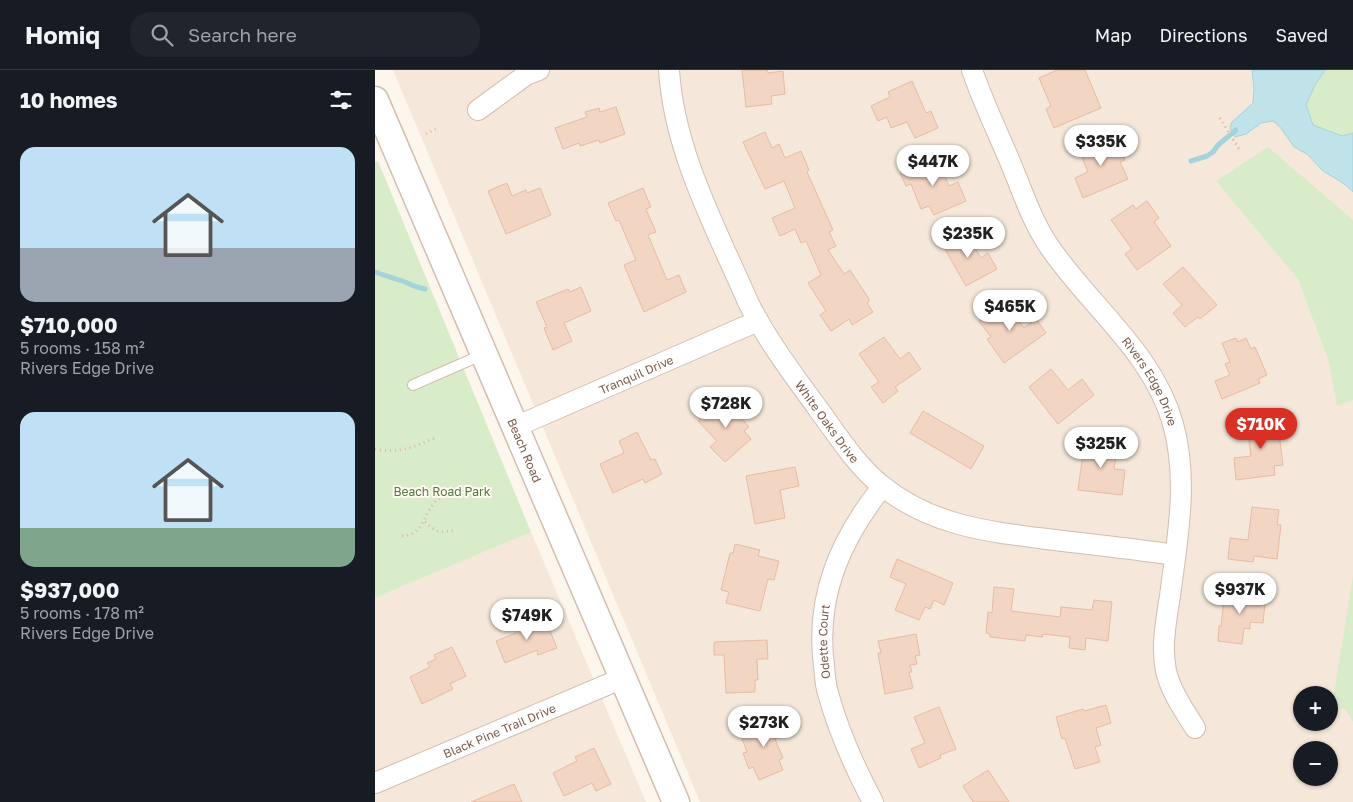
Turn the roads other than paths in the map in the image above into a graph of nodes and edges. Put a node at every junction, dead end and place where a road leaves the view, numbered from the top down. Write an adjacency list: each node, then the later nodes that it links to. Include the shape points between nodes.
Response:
1 (539, 70): 5 (street)
2 (669, 70): 6 (street, White Oaks Drive, via 686,156)
3 (972, 70): 11 (street, Rivers Edge Drive, via 1039,229 1062,264 1142,360 1159,390 1178,445 1181,484)
4 (375, 100): 7 (street, Beach Road)
5 (478, 110)
6 (758, 321): 9 (street, Tranquil Drive); 10 (street, White Oaks Drive, via 839,438)
7 (485, 354): 8 (lane); 9 (street, Beach Road)
8 (413, 385)
9 (515, 427): 12 (street, Beach Road)
10 (882, 486): 11 (street, White Oaks Drive, via 925,512 967,527 1006,535); 16 (street, Odette Court, via 855,524 833,569 822,634 831,704)
11 (1175, 554): 13 (street, Rivers Edge Drive, via 1164,660 1171,686)
12 (623, 678): 14 (street, Black Pine Trail Drive); 15 (street, Beach Road)
13 (1195, 728)
14 (375, 783)
15 (676, 802)
16 (873, 802)

